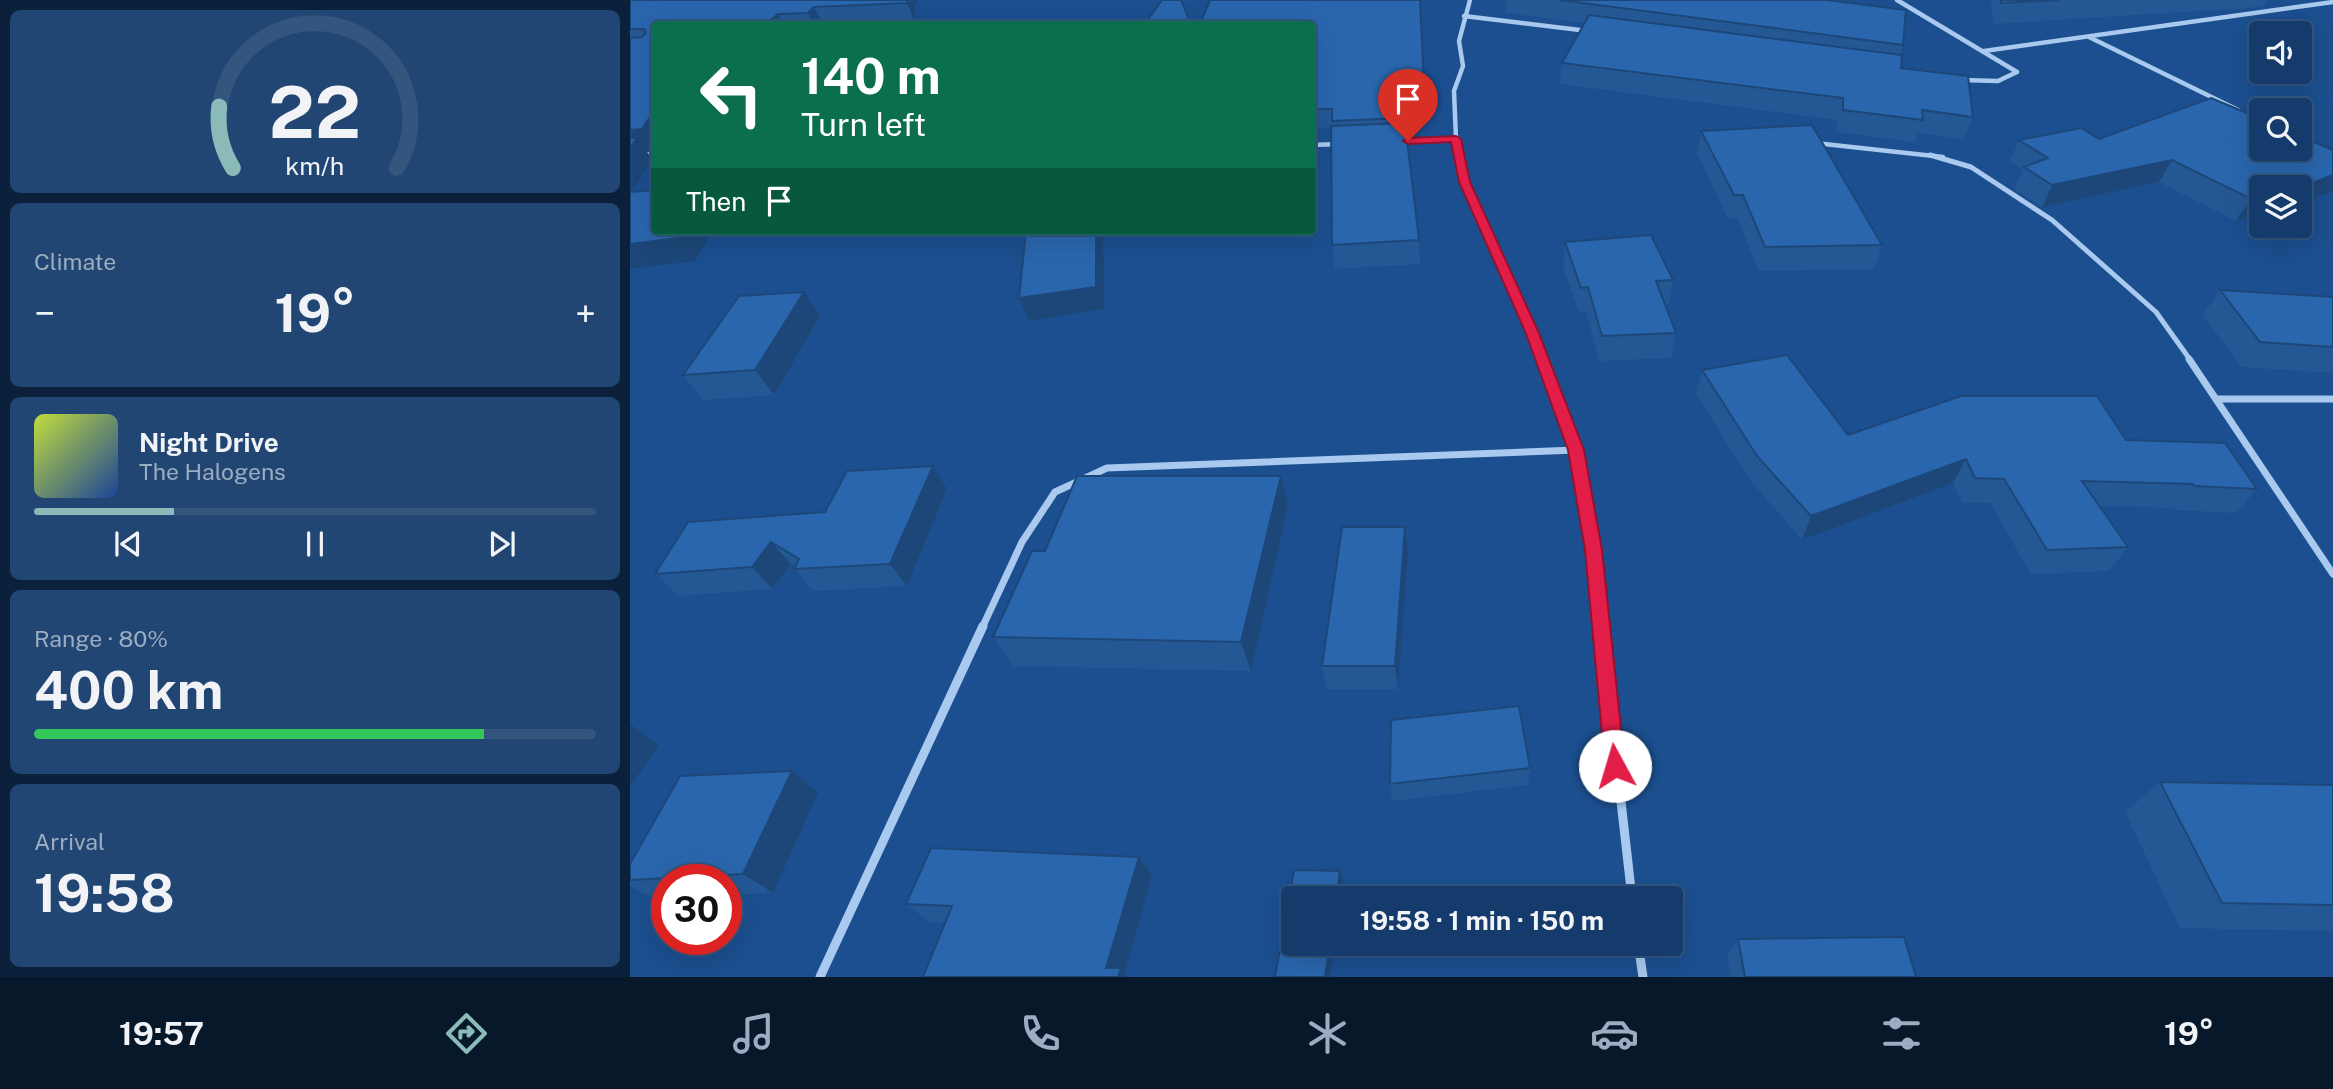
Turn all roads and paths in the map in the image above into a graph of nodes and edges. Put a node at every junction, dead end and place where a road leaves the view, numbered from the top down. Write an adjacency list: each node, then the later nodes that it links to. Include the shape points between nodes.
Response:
1 (1470, 0): 4 (street)
2 (1897, 0): 7 (street)
3 (2332, 1): 6 (street)
4 (1464, 16): 5 (street); 10 (street, via 1463,66 1454,91)
5 (1588, 31)
6 (2089, 36): 7 (street); 9 (street)
7 (1983, 51): 8 (street, via 2017,72 2010,79 1990,82)
8 (1951, 78)
9 (2249, 115)
10 (1456, 139): 11 (street); 19 (street, via 1465,182 1532,331)
11 (1391, 142)
12 (1801, 142): 17 (street, via 1941,156 1971,167 2052,220 2156,312)
13 (1352, 144): 14 (street)
14 (1316, 145)
15 (651, 155): 16 (street)
16 (630, 156)
17 (2218, 399): 18 (street); 20 (street)
18 (2333, 399)
19 (1576, 450): 21 (street, via 1593,550); 23 (street, via 1107,468 1055,492 1022,542)
20 (2333, 574)
21 (1630, 886)
22 (1640, 956): 24 (street)
23 (820, 977)
24 (1643, 977)

